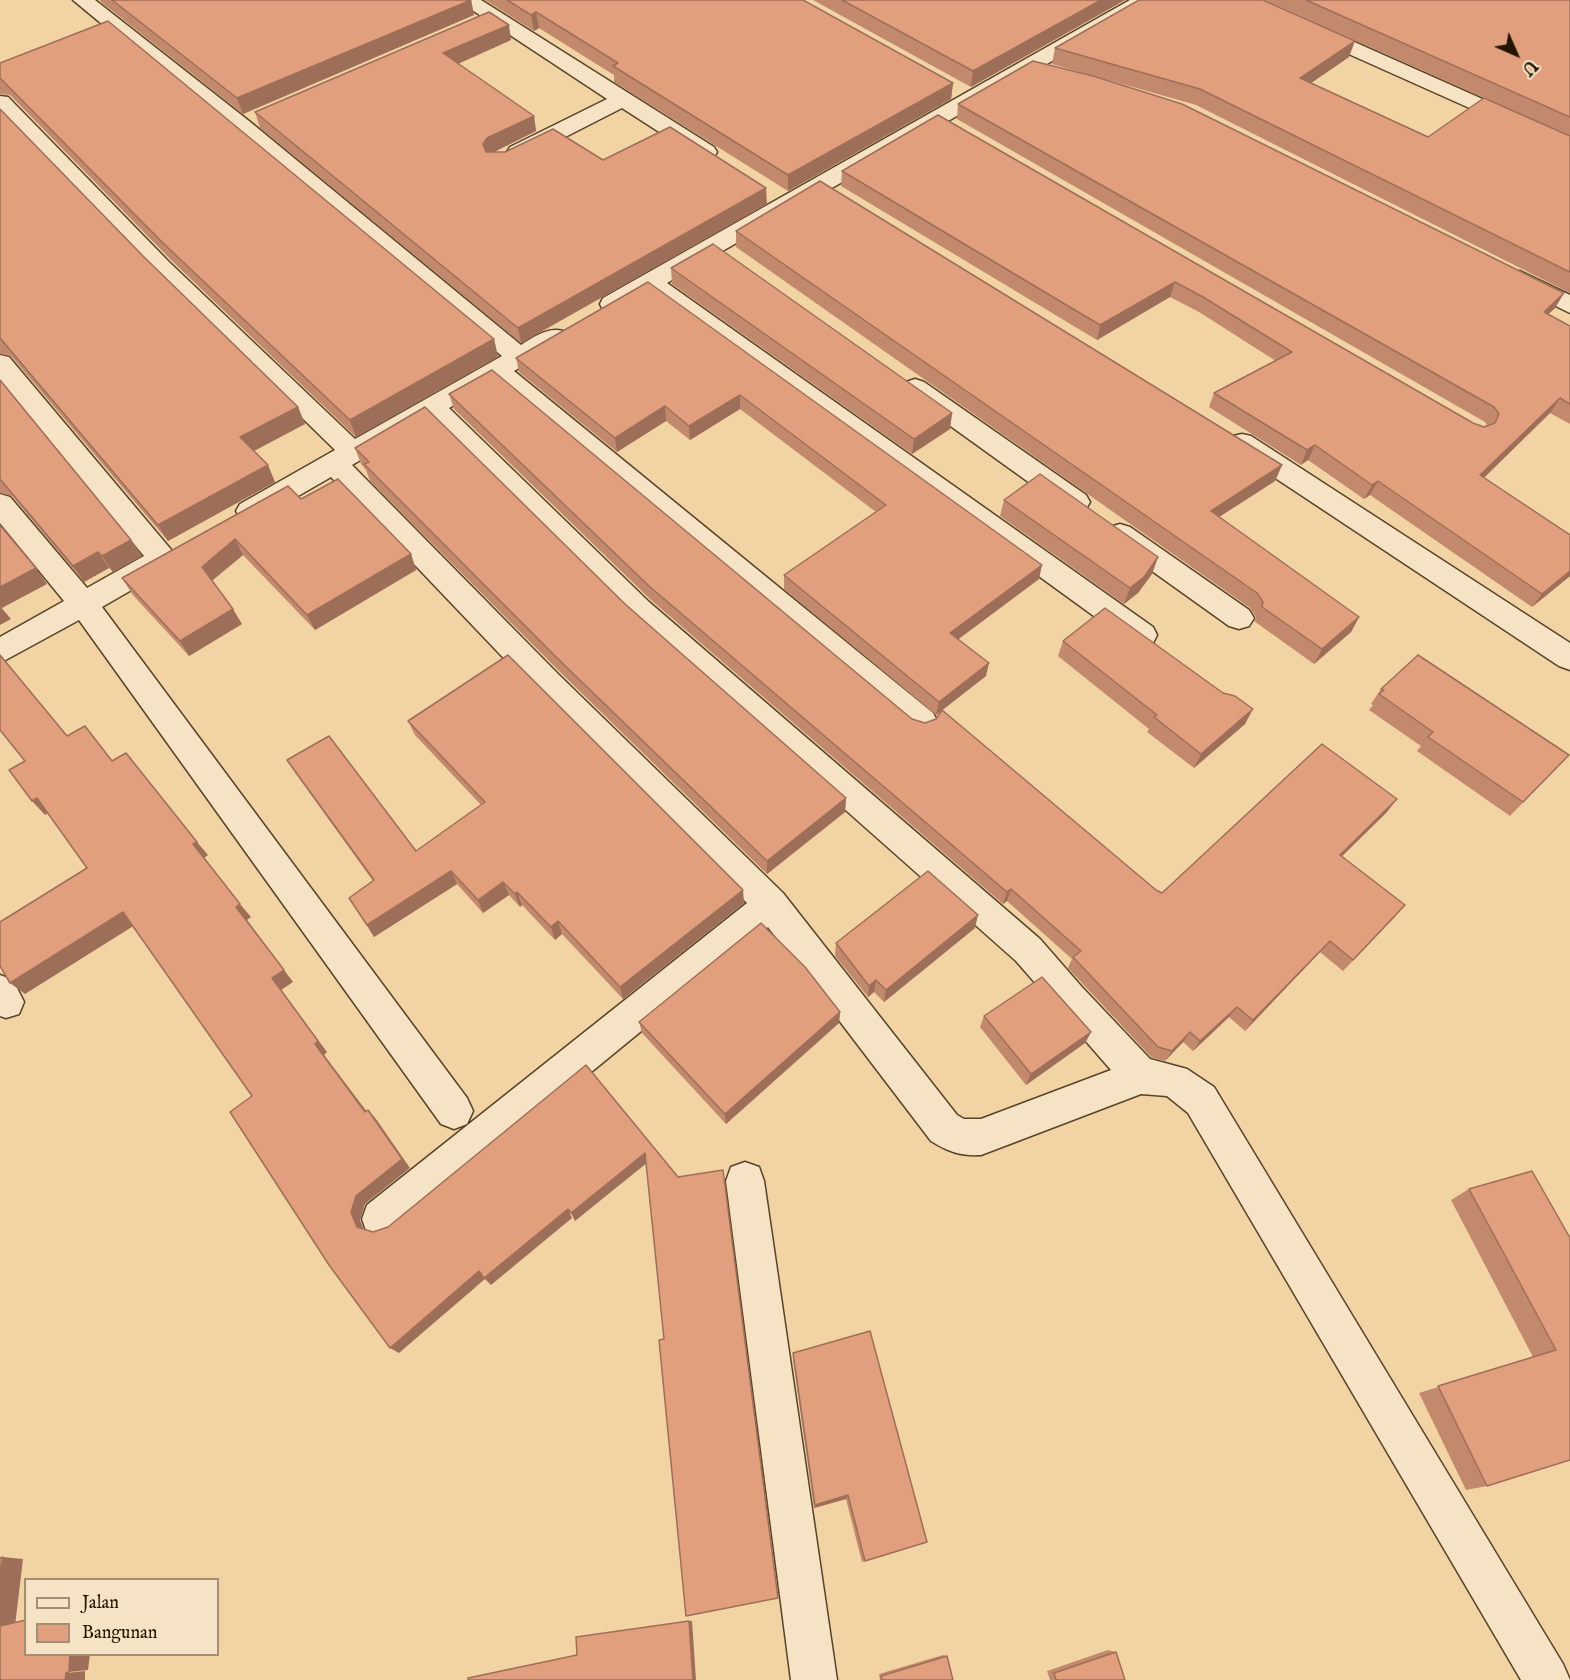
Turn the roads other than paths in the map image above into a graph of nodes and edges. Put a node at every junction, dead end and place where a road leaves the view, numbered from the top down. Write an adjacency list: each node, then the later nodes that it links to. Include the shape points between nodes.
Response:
1 (83, 0): 12 (street)
2 (467, 0): 5 (street)
3 (1144, 0): 7 (street)
4 (1244, 0): 13 (street)
5 (494, 17): 6 (street); 9 (street)
6 (472, 26)
7 (1027, 67): 8 (street); 17 (street, via 961,93 946,125 831,192 779,199 725,253)
8 (1057, 75)
9 (623, 99): 14 (street); 15 (street)
10 (0, 102): 24 (street)
11 (262, 117): 12 (street)
12 (241, 126): 20 (street)
13 (1570, 147)
14 (721, 161)
15 (499, 162)
16 (1497, 268): 18 (street)
17 (651, 283): 20 (street); 29 (street)
18 (1570, 305)
19 (0, 363): 27 (street, via 173,554)
20 (509, 364): 22 (street); 32 (street)
21 (900, 377): 28 (street)
22 (433, 408): 24 (street); 34 (street, via 639,610 1028,950)
23 (1225, 432): 31 (street)
24 (345, 459): 26 (street); 33 (street, via 547,683)
25 (0, 504): 27 (street)
26 (234, 520)
27 (83, 604): 30 (street); 35 (street)
28 (1239, 618)
29 (1161, 648)
30 (0, 651)
31 (1570, 658)
32 (922, 722)
33 (771, 904): 34 (street, via 944,1128 960,1138 981,1137); 37 (street)
34 (1141, 1076): 39 (street, via 1162,1076 1183,1084 1201,1100)
35 (454, 1111)
36 (745, 1181): 38 (street)
37 (381, 1219)
38 (814, 1680)
39 (1546, 1680)

